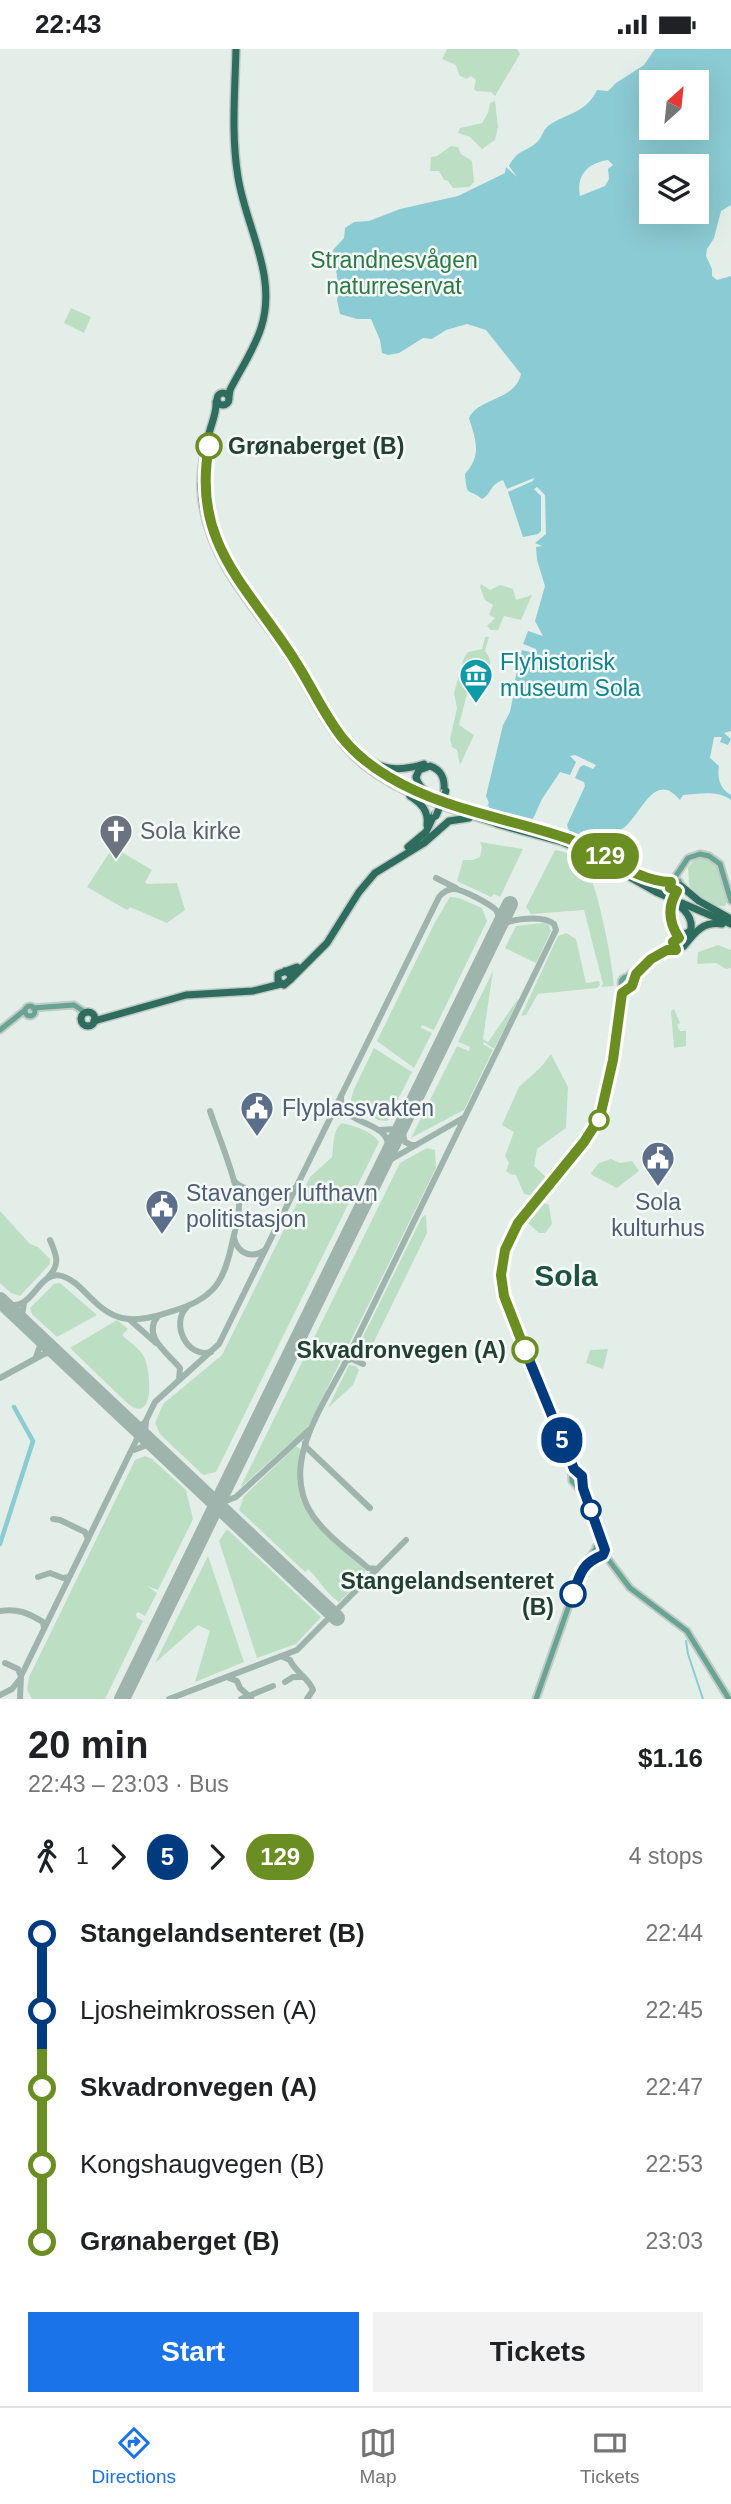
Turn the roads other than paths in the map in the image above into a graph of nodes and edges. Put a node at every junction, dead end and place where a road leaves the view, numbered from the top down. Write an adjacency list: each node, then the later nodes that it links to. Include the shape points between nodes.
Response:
1 (234, 49): 2 (highway, via 232,165 260,267 263,295 254,336); 3 (highway, via 236,164 267,296 259,333)
2 (220, 393): 3 (highway); 4 (highway)
3 (229, 397): 5 (highway)
4 (216, 402): 5 (highway); 7 (highway, via 201,486 216,548 328,726)
5 (225, 405): 6 (highway, via 214,428 205,475 214,534 237,581)
6 (351, 748): 8 (highway, via 387,769 435,766 446,776); 9 (highway, via 396,781)
7 (366, 766): 10 (highway, via 420,797); 11 (highway, via 424,808 427,824)
8 (445, 791): 9 (highway, via 438,770 430,766 419,770 417,783 424,790); 11 (highway, bridge, via 426,832)
9 (465, 810): 12 (highway, via 566,838)
10 (499, 824): 11 (highway, via 453,819 424,843); 15 (highway, via 584,851)
11 (412, 846): 22 (highway, via 373,871 320,947); 24 (highway, via 368,881 327,943)
12 (601, 855): 16 (highway); 16 (highway)
13 (720, 864): 14 (main road); 16 (main road, via 700,854 688,858); 17 (main road)
14 (731, 891)
15 (656, 892): 16 (highway); 20 (highway, via 681,907)
16 (674, 892): 18 (main road); 19 (highway); 19 (highway, via 699,901); 21 (main road, via 667,916)
17 (731, 901)
18 (671, 920): 20 (highway, via 683,934); 21 (main road)
19 (731, 923): 21 (highway, via 703,926)
20 (691, 925): 21 (highway, via 691,933)
21 (678, 943): 23 (main road, via 653,955); 26 (main road, via 651,959)
22 (285, 971): 24 (highway); 25 (highway, via 279,972)
23 (627, 977): 26 (main road); 27 (main road, via 622,980)
24 (291, 979): 25 (highway, via 286,984)
25 (279, 980): 28 (highway, via 253,988 194,990)
26 (633, 981): 27 (main road, via 632,986)
27 (624, 987): 30 (main road, via 603,1109 591,1133 515,1228 502,1268 506,1303 575,1474 582,1476)
28 (89, 1016): 29 (main road, via 77,1006 41,1008)
29 (0, 1030)
30 (579, 1483): 31 (main road, via 596,1530); 32 (main road)
31 (595, 1549): 32 (main road); 32 (main road); 33 (main road)
32 (603, 1552): 33 (main road); 35 (main road, via 640,1595 687,1631)
33 (590, 1560): 34 (main road, via 580,1574)
34 (536, 1699)
35 (730, 1699)

